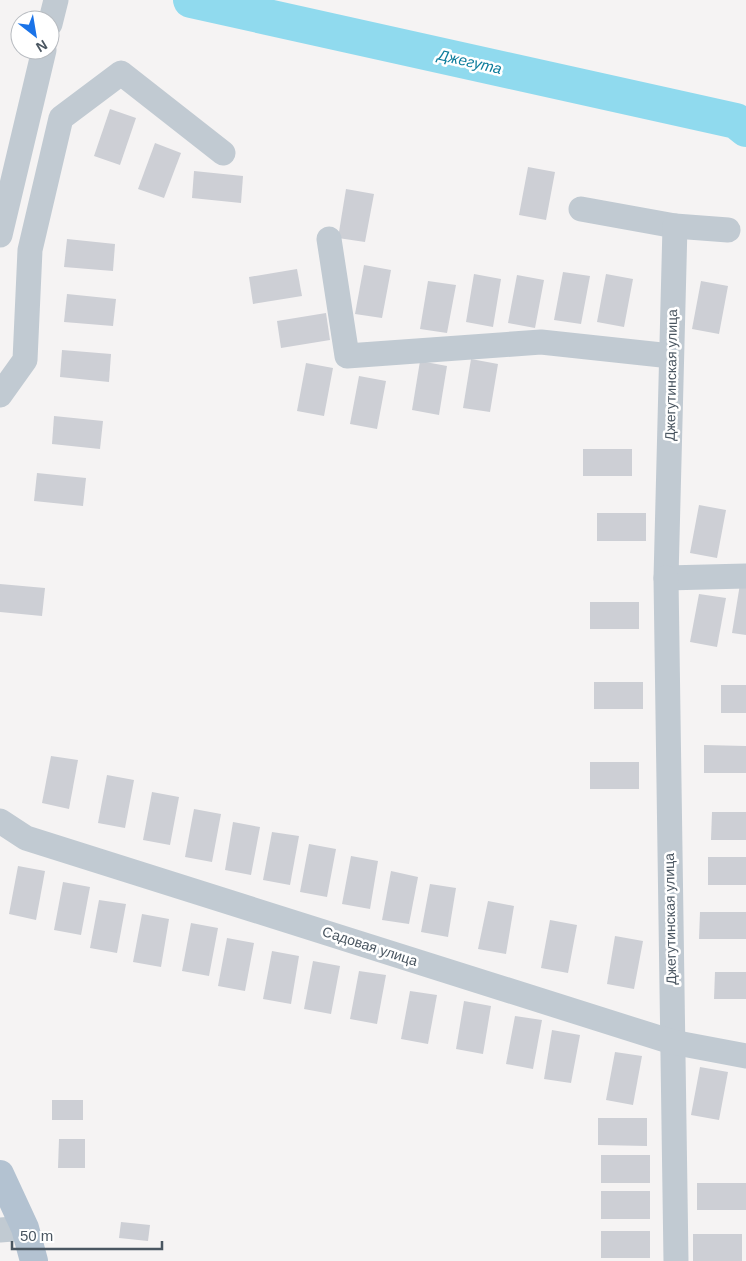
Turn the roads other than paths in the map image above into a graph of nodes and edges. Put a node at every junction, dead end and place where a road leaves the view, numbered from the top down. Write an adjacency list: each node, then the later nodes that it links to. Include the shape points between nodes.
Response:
1 (42, 60): 6 (street)
2 (223, 153): 9 (street, via 121,73 62,118 30,250 25,360)
3 (582, 209): 4 (street)
4 (675, 226): 5 (street); 8 (street, Джегутинская улица)
5 (728, 230)
6 (0, 235)
7 (329, 239): 8 (street, via 347,356 541,342)
8 (671, 356): 11 (street, Джегутинская улица)
9 (0, 395)
10 (746, 576): 11 (street)
11 (666, 578): 13 (street, Джегутинская улица)
12 (0, 821): 13 (street, Садовая улица, via 26,838)
13 (672, 1042): 14 (street, Садовая улица); 18 (street, Джегутинская улица)
14 (746, 1056)
15 (0, 1174): 16 (main road)
16 (12, 1229): 17 (main road)
17 (34, 1261)
18 (676, 1261)

